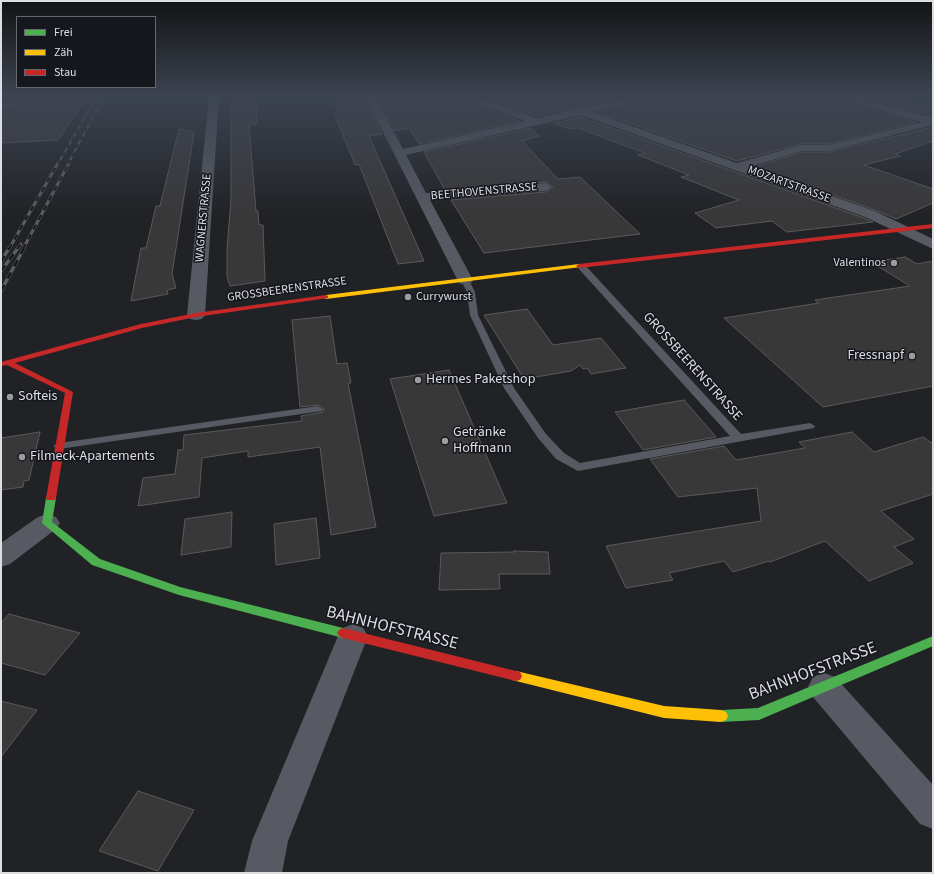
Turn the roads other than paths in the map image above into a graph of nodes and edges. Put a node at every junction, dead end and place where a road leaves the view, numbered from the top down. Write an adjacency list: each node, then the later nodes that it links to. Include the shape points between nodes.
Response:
1 (211, 137): 15 (street, WAGNERSTRASSE)
2 (391, 137): 6 (street, BEETHOVENSTRASSE)
3 (472, 137): 6 (street)
4 (654, 137): 7 (street, MOZARTSTRASSE)
5 (874, 137): 7 (street, via 829,148 801,148)
6 (399, 153): 9 (street, BEETHOVENSTRASSE)
7 (738, 166): 11 (street, MOZARTSTRASSE, via 870,214)
8 (546, 187): 9 (street, BEETHOVENSTRASSE)
9 (422, 197): 14 (street, BEETHOVENSTRASSE)
10 (933, 226): 11 (street, GROSSBEERENSTRASSE)
11 (903, 230): 12 (street, MOZARTSTRASSE); 13 (street, GROSSBEERENSTRASSE)
12 (933, 245)
13 (581, 266): 14 (street, GROSSBEERENSTRASSE); 19 (lane, GROSSBEERENSTRASSE)
14 (466, 280): 15 (street, GROSSBEERENSTRASSE); 19 (lane, GROSSBEERENSTRASSE, via 471,292 474,315 509,388 542,436 560,456 578,467)
15 (196, 315): 16 (street, GROSSBEERENSTRASSE, via 141,326)
16 (4, 363): 20 (street, via 69,392)
17 (318, 409): 20 (lane)
18 (810, 426): 19 (lane)
19 (738, 438)
20 (59, 446): 21 (street)
21 (47, 522): 22 (street); 23 (street, BAHNHOFSTRASSE, via 96,562 180,592)
22 (1, 557)
23 (353, 636): 25 (street, BAHNHOFSTRASSE, via 664,712 713,717 759,714); 27 (street, via 270,841)
24 (933, 641): 25 (street, BAHNHOFSTRASSE)
25 (824, 688): 26 (street)
26 (933, 811)
27 (263, 873)

